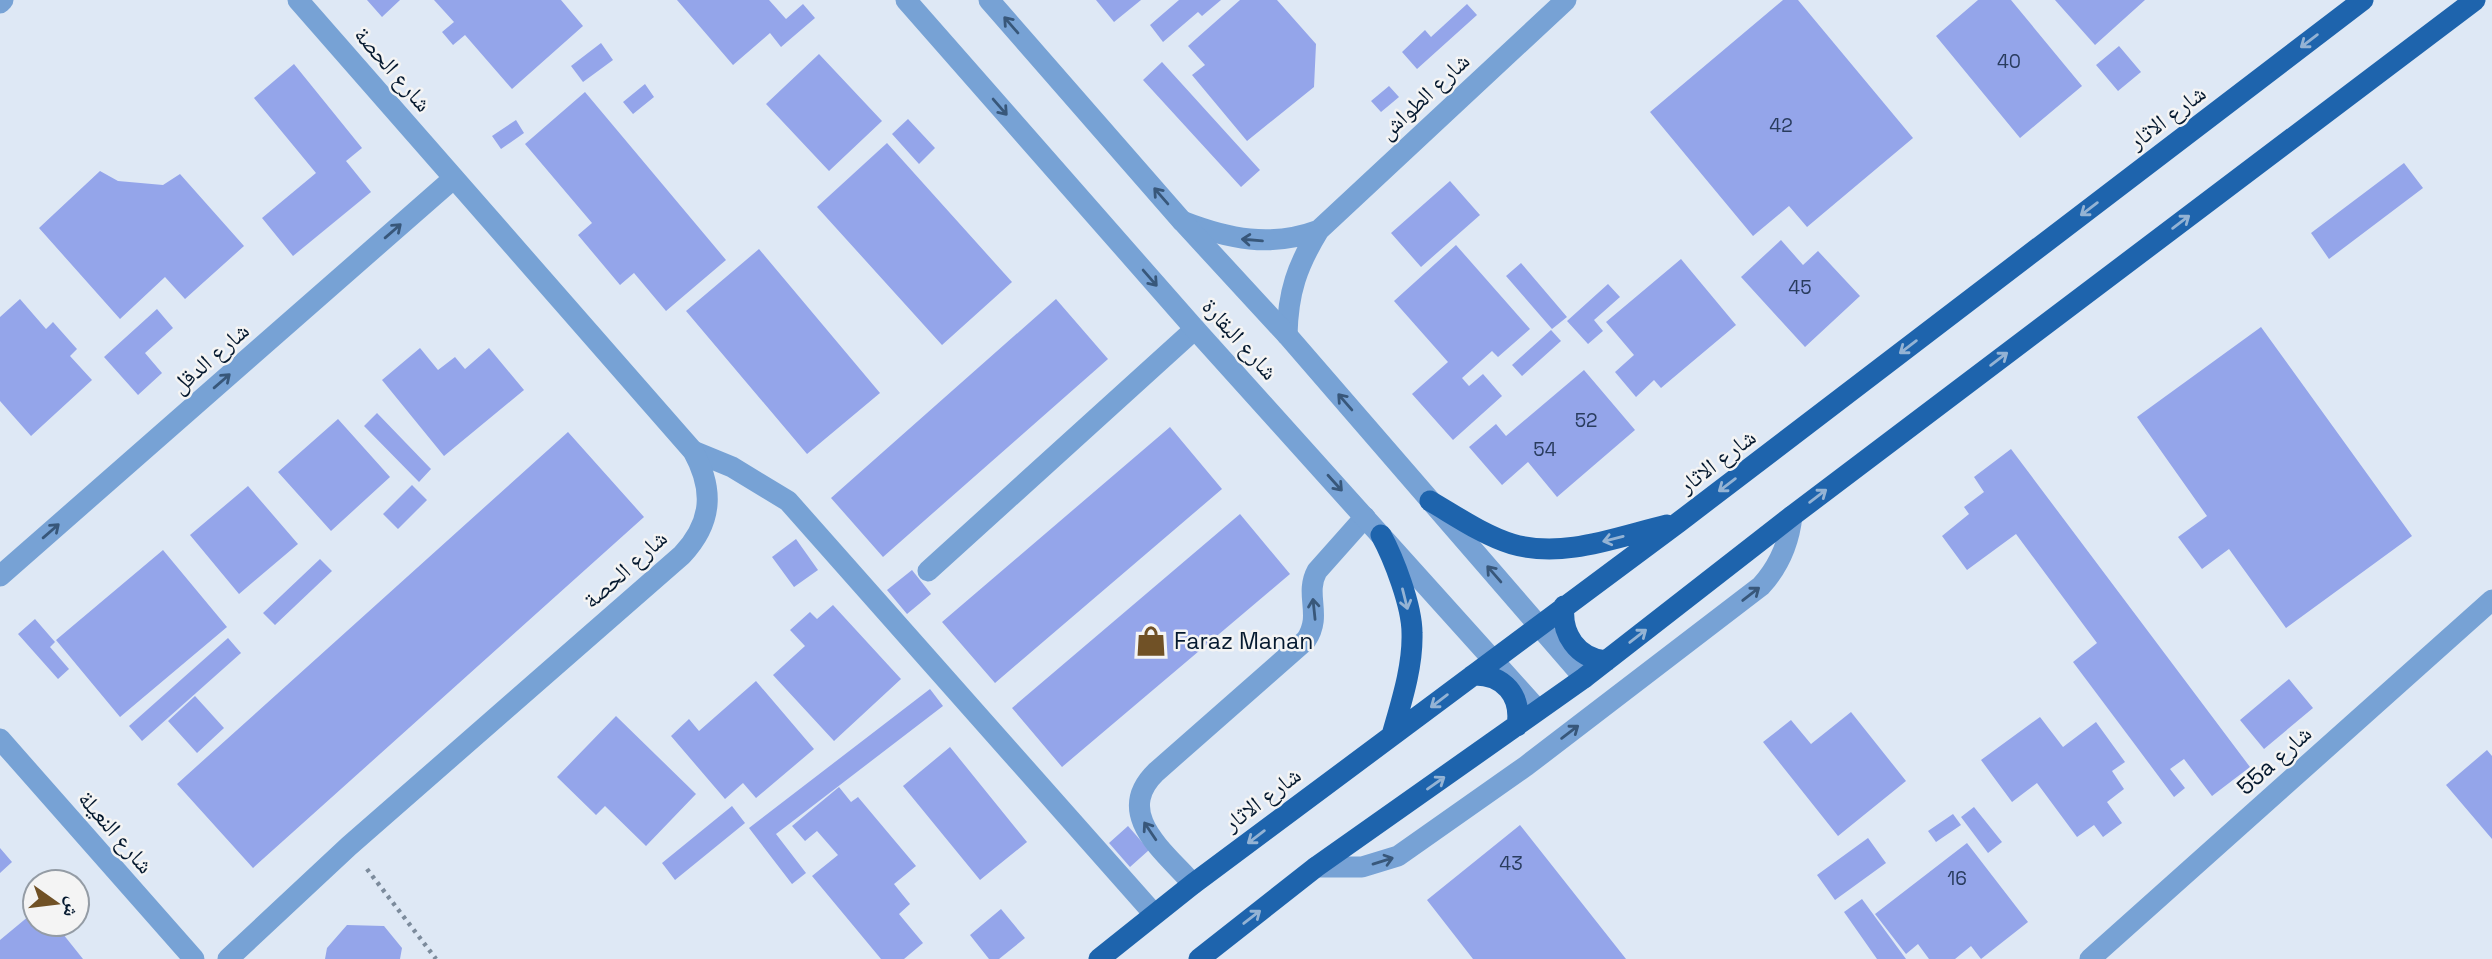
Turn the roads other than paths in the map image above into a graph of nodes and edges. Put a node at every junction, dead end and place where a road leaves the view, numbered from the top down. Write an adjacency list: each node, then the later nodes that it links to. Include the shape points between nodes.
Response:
1 (298, 0): 7 (street, شارع الحصة)
2 (906, 0): 10 (street, شارع البقارة, one-way to 10)
3 (989, 0): 8 (street, شارع البقارة, one-way to 3)
4 (1566, 0): 9 (street, شارع الطواش)
5 (2363, 0): 16 (main road, شارع الاثار, one-way to 16)
6 (2475, 0): 15 (main road, one-way to 6)
7 (454, 178): 12 (street, شارع الحصة); 19 (street, شارع الدقل, one-way to 7)
8 (1182, 221): 9 (street, شارع الطواش, one-way to 8, via 1300,237 1254,241); 11 (street, شارع البقارة)
9 (1319, 230): 11 (street, شارع الطواش, via 1293,280)
10 (1195, 329): 14 (street, شارع البقارة, one-way to 14); 18 (street)
11 (1287, 335): 13 (street, شارع البقارة, one-way to 11)
12 (692, 451): 33 (street, via 732,467 788,501); 35 (street, شارع الحصة, via 708,497 693,543 349,846)
13 (1430, 501): 16 (main road, one-way to 13, via 1575,548 1545,549 1512,544); 22 (street, شارع البقارة, one-way to 13)
14 (1365, 516): 17 (street, شارع البقارة); 32 (street, one-way to 14, via 1149,834 1139,813 1142,790 1156,772 1306,640 1315,621 1312,580)
15 (1793, 516): 24 (main road, one-way to 15); 31 (street, one-way to 15, via 1362,867 1398,856 1526,766 1761,586 1780,561)
16 (1679, 522): 21 (main road, شارع الاثار)
17 (1381, 535): 23 (street, شارع البقارة); 29 (main road, one-way to 29, via 1394,559 1413,632)
18 (928, 571)
19 (0, 576)
20 (2492, 600): 38 (street, 55a شارع)
21 (1564, 606): 22 (main road, شارع الاثار); 24 (main road, via 1566,632 1575,646)
22 (1539, 625): 23 (main road, شارع الاثار); 26 (street, شارع البقارة)
23 (1493, 659): 25 (main road, شارع الاثار); 27 (street, شارع البقارة)
24 (1606, 662): 26 (main road)
25 (1473, 675): 28 (main road, via 1492,676 1509,688 1515,696); 29 (main road, شارع الاثار, one-way to 29)
26 (1584, 678): 27 (main road)
27 (1538, 710): 28 (main road)
28 (1517, 726): 31 (main road, one-way to 28)
29 (1392, 735): 32 (main road, شارع الاثار, one-way to 32)
30 (0, 739): 34 (street, شارع النعيلة)
31 (1316, 867): 37 (main road, one-way to 31)
32 (1193, 884): 33 (main road, شارع الاثار)
33 (1154, 914): 36 (main road, شارع الاثار)
34 (194, 959)
35 (228, 959)
36 (1099, 959)
37 (1199, 959)
38 (2090, 959)

